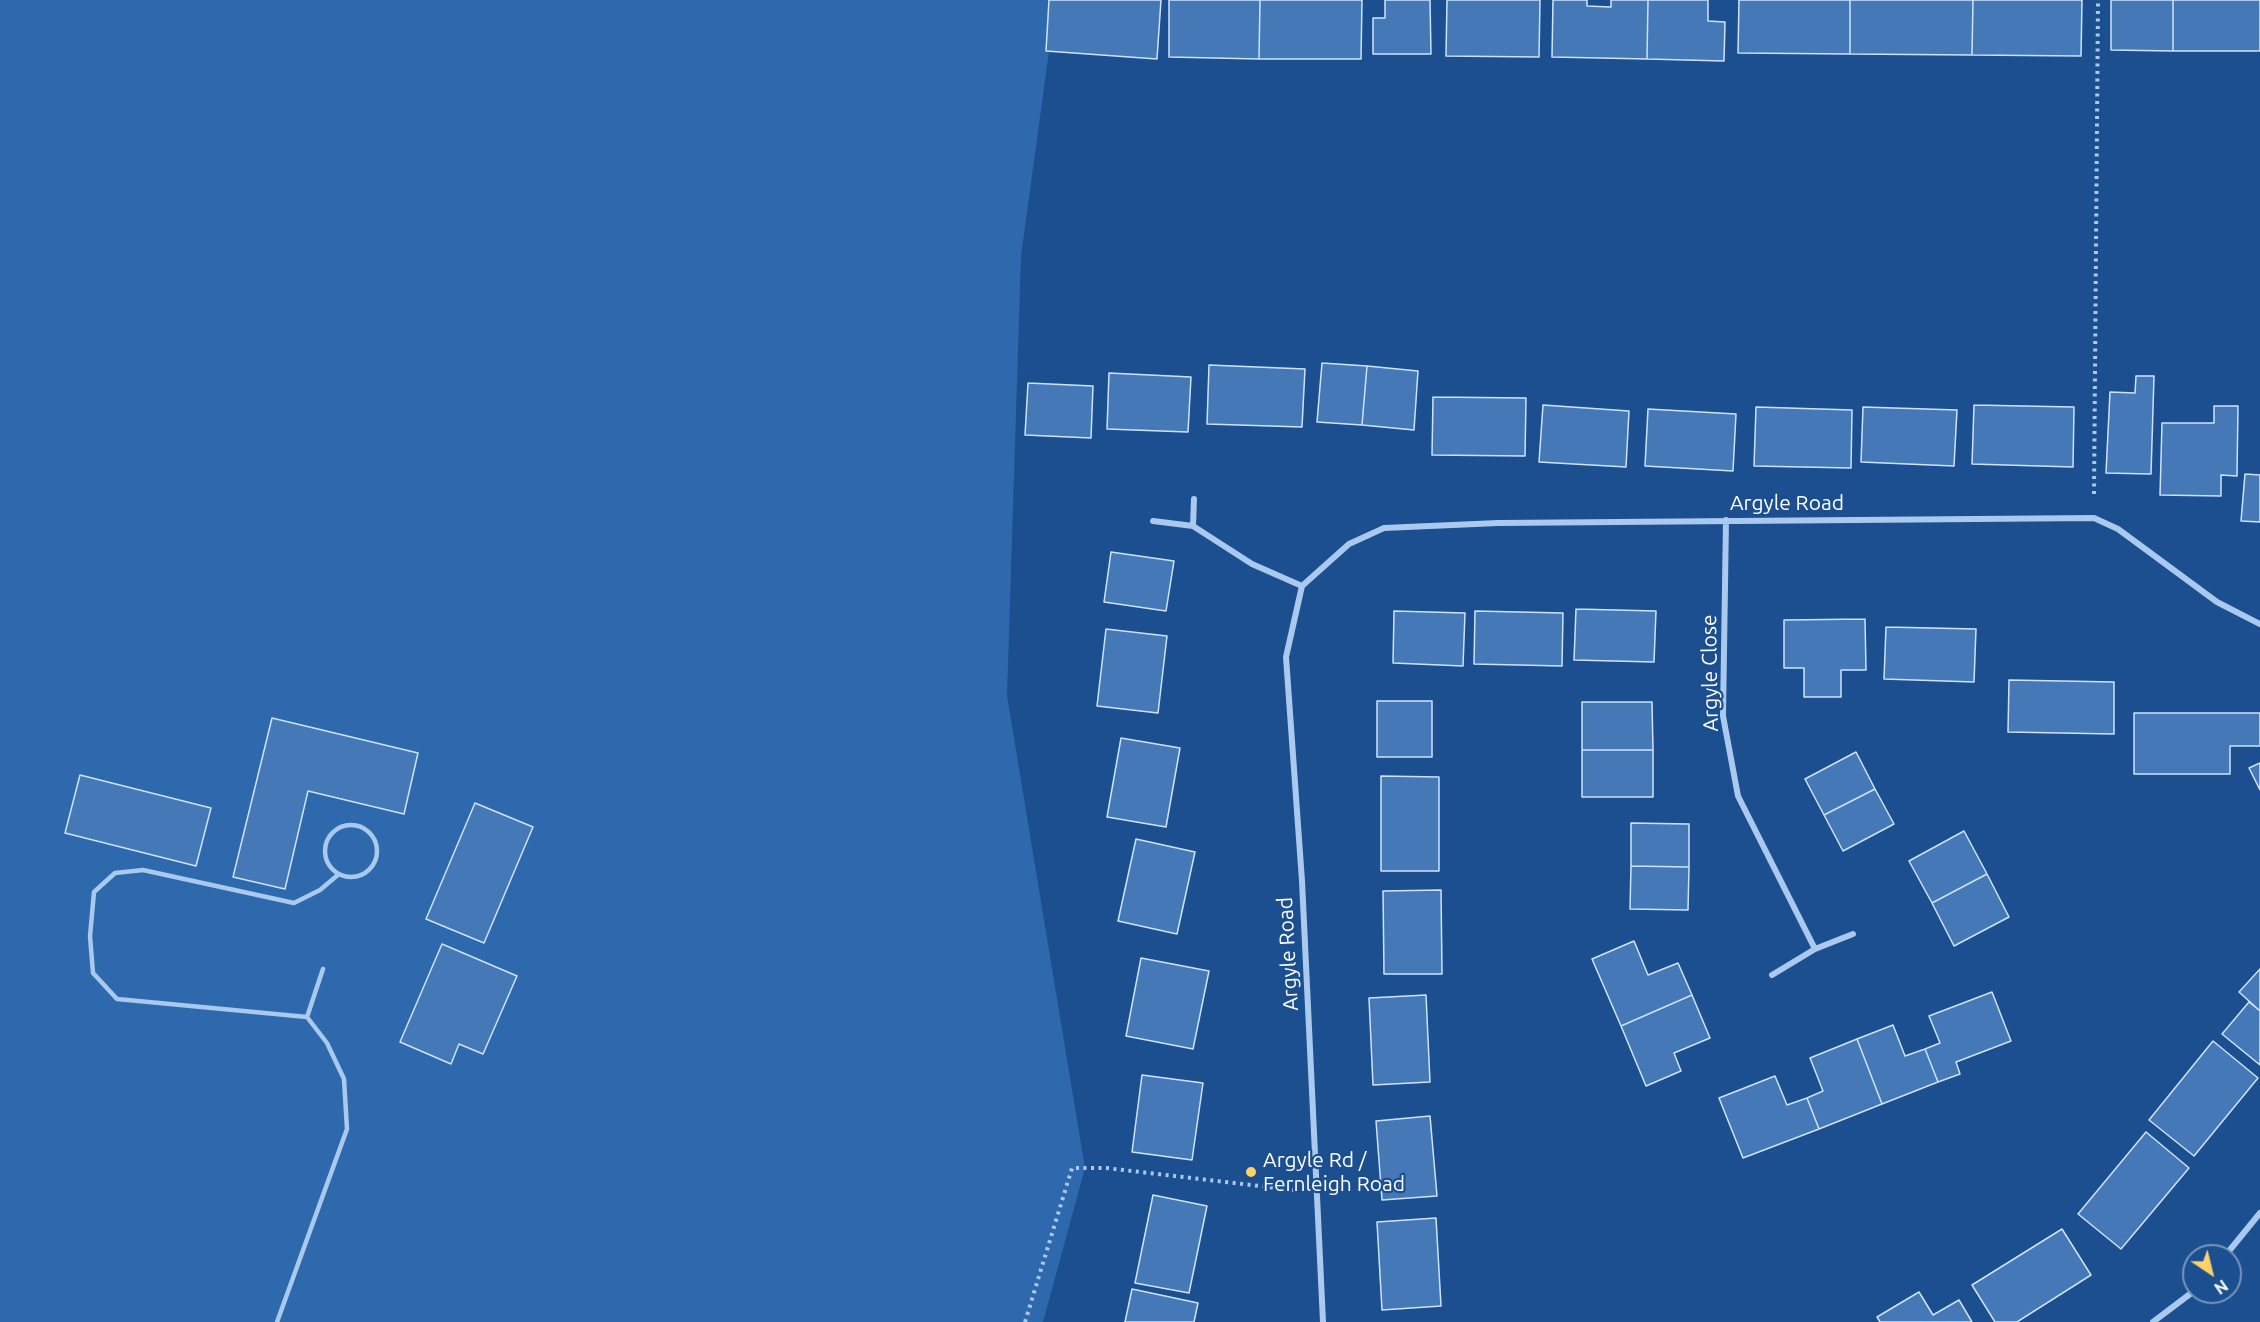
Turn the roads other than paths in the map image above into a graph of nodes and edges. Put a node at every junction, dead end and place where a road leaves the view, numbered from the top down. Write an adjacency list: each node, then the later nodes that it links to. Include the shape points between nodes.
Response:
1 (1194, 500): 4 (street)
2 (1726, 520): 5 (street, Argyle Road, via 1384,528 1349,544); 6 (street, Argyle Road, via 2094,518 2118,529 2217,602); 9 (street, Argyle Close, via 1723,716 1738,796)
3 (1153, 521): 4 (street)
4 (1193, 526): 5 (street, via 1252,564)
5 (1302, 586): 17 (street, Argyle Road, via 1286,657 1302,881)
6 (2260, 624)
7 (339, 874): 7 (lane, via 356,877 376,861 377,843 367,829 359,825 342,826 328,837 327,862); 12 (lane, via 320,891 294,903 143,870 115,873 94,892 90,936 93,973 117,999)
8 (1853, 934): 9 (street)
9 (1815, 949): 11 (street)
10 (323, 969): 12 (lane)
11 (1772, 975)
12 (307, 1017): 16 (lane, via 327,1043 344,1079 346,1129)
13 (2260, 1214): 14 (street)
14 (2235, 1244)
15 (2182, 1300): 18 (street)
16 (277, 1322)
17 (1323, 1322)
18 (2153, 1322)

